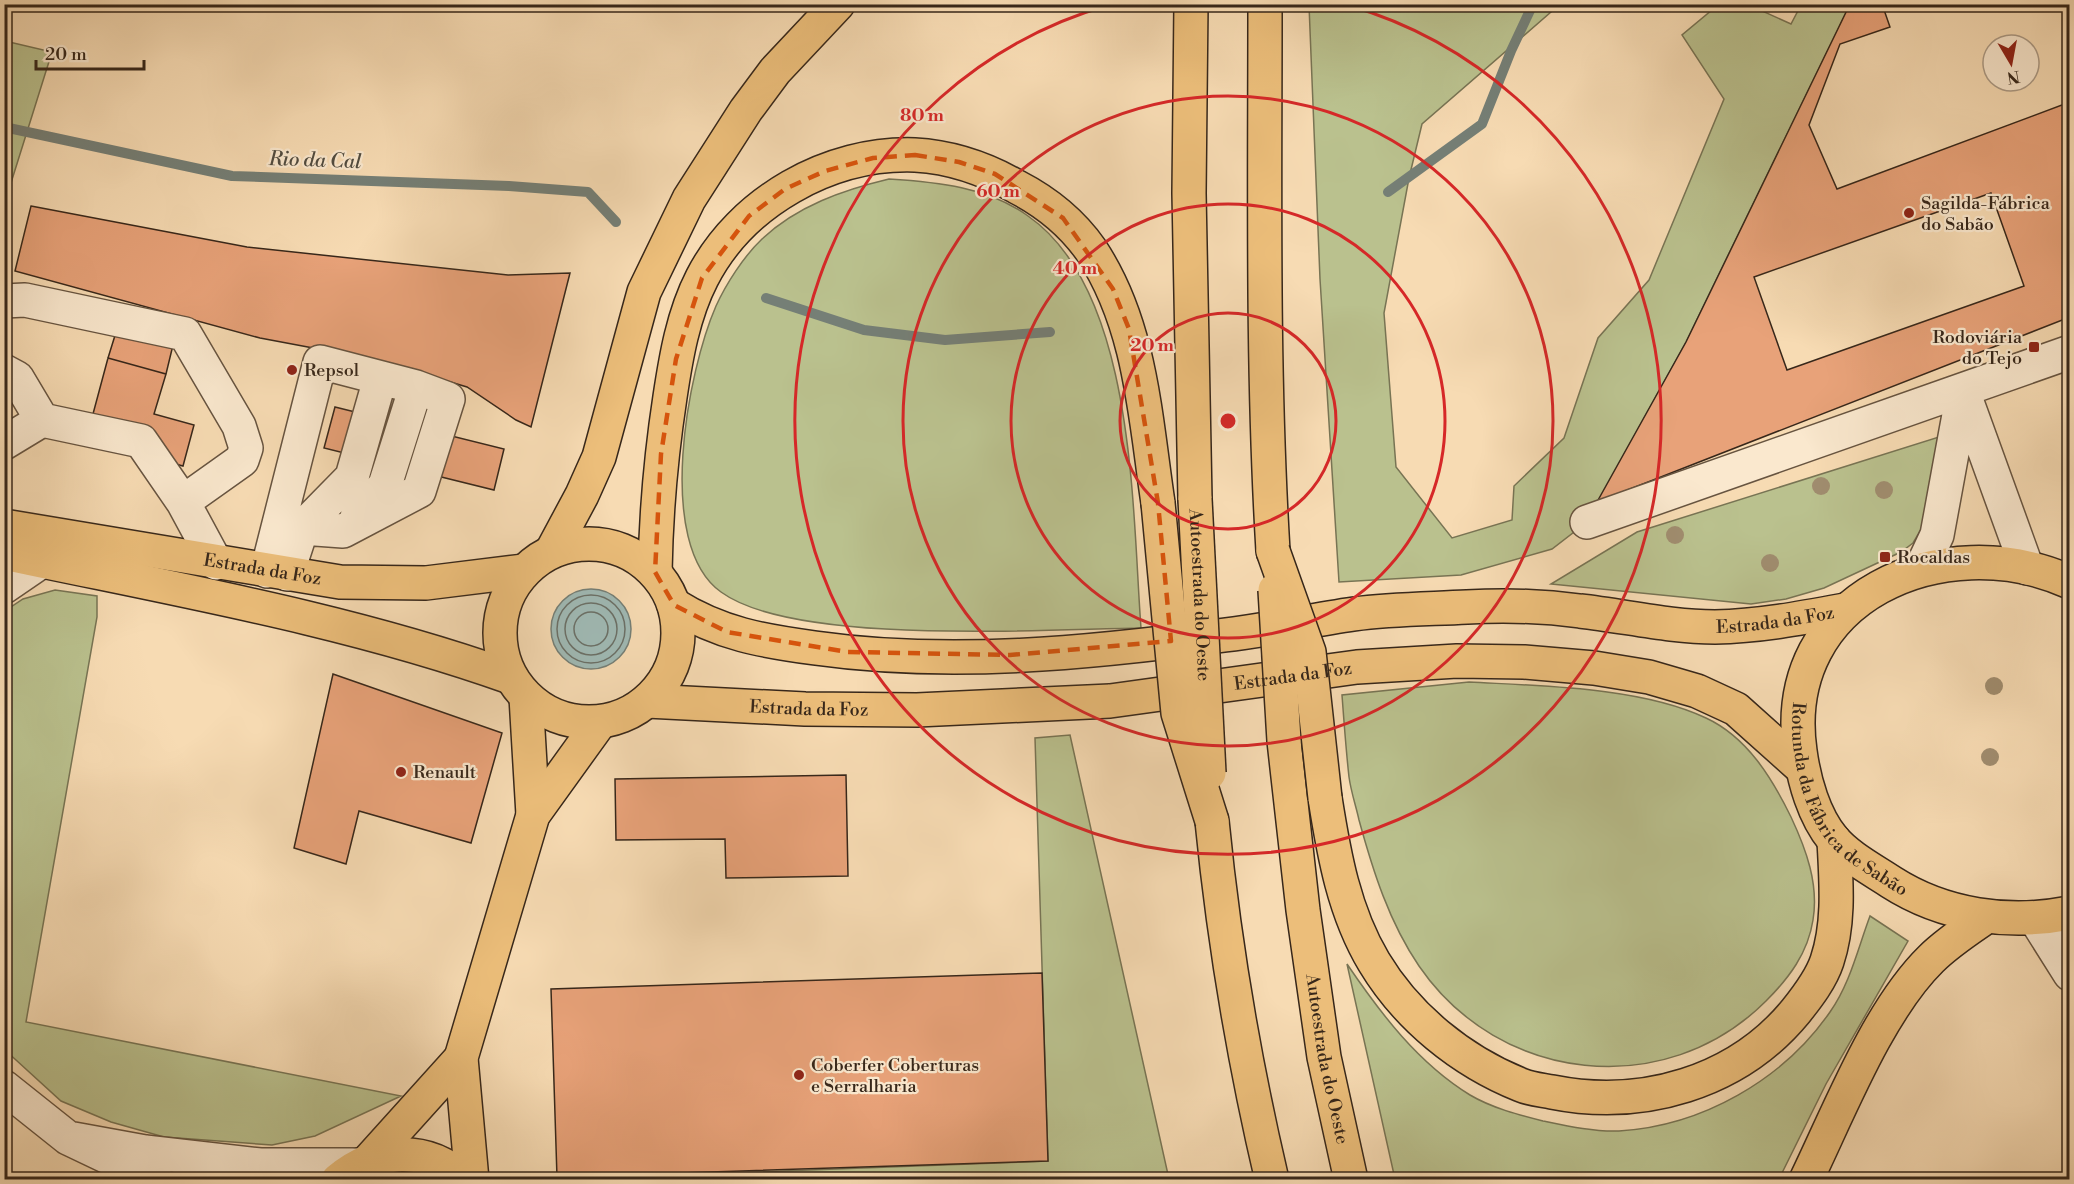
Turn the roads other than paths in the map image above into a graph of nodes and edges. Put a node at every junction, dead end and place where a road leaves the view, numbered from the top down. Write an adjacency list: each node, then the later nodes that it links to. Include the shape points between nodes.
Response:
1 (838, 4): 15 (main road, via 775,71 689,199 644,292 598,456)
2 (1191, 4): 34 (main road, Autoestrada do Oeste, bridge, via 1189,204 1195,499)
3 (1265, 4): 16 (main road, Autoestrada do Oeste, via 1264,280)
4 (4, 301): 11 (street, via 25,300 185,334 239,426 246,448 242,460)
5 (2070, 352): 8 (street)
6 (4, 371): 9 (street, via 17,378)
7 (380, 379): 14 (street, via 352,477); 14 (street, via 416,387 385,485 343,531); 24 (street, via 320,362)
8 (1963, 391): 12 (street); 20 (street); 21 (street, via 1937,535)
9 (42, 420): 10 (street); 11 (street, via 141,441)
10 (4, 443)
11 (183, 502): 19 (street)
12 (1587, 522)
13 (4, 526): 19 (main road, Estrada da Foz)
14 (302, 528): 24 (street)
15 (552, 551): 22 (main road); 23 (main road, via 579,543 607,545 633,555)
16 (1273, 551): 35 (main road, bridge, via 1309,652 1335,862 1352,916 1374,962 1399,998 1440,1039 1480,1065 1522,1086 1573,1096 1619,1099 1668,1092 1744,1059 1777,1034 1809,995 1826,963 1834,934 1837,890); 48 (main road, Autoestrada do Oeste, bridge, via 1284,741 1303,910 1324,1057)
17 (4, 553): 18 (main road, Estrada da Foz)
18 (42, 561): 26 (street); 29 (main road, Estrada da Foz, via 372,634 453,657)
19 (216, 563): 24 (main road, Estrada da Foz)
20 (2027, 568): 21 (main road, Rotunda da Fábrica de Sabão, via 1992,562); 25 (main road, Rotunda da Fábrica de Sabão)
21 (1921, 569): 28 (main road, Rotunda da Fábrica de Sabão, via 1870,590)
22 (524, 571): 24 (main road, Estrada da Foz, via 403,584 340,582); 29 (main road, via 507,594 499,622 501,650)
23 (655, 572): 27 (main road); 34 (main road, bridge, via 661,454 676,359 688,311 722,246 749,216 785,189 825,171 873,158 915,155 959,162 995,174 1064,218 1090,249 1113,289 1129,330 1139,371 1158,502 1178,712)
24 (277, 573)
25 (2070, 582)
26 (4, 587)
27 (675, 605): 28 (main road, Estrada da Foz, via 699,621 727,632 769,641 925,657 1101,649 1226,635 1356,614 1469,607 1578,610 1714,627 1771,624); 30 (main road, via 679,632 675,657 664,681)
28 (1845, 610): 32 (main road, Rotunda da Fábrica de Sabão, via 1816,647 1801,685 1796,723)
29 (518, 687): 31 (main road, via 549,713 575,721); 33 (main road)
30 (647, 701): 31 (main road); 32 (main road, Estrada da Foz, via 929,710 1110,701 1357,667 1457,661 1524,662 1627,673 1697,691 1736,709)
31 (600, 722): 33 (main road)
32 (1802, 768): 35 (main road, Rotunda da Fábrica de Sabão, via 1814,806)
33 (533, 815): 40 (main road)
34 (1212, 821): 47 (main road, Autoestrada do Oeste, via 1237,1019)
35 (1833, 840): 37 (main road, Rotunda da Fábrica de Sabão, via 1905,891 1943,907)
36 (2070, 913): 38 (main road, Rotunda da Fábrica de Sabão)
37 (1986, 917): 38 (main road, Rotunda da Fábrica de Sabão); 49 (main road, via 1930,959 1903,993 1876,1037)
38 (2036, 920): 39 (street)
39 (2070, 974)
40 (461, 1058): 43 (main road); 46 (main road)
41 (4, 1087): 42 (street)
42 (68, 1138): 43 (street, via 260,1166); 44 (street)
43 (356, 1168): 45 (main road, via 398,1154 426,1156 452,1168)
44 (156, 1179)
45 (464, 1179)
46 (472, 1179)
47 (1272, 1179)
48 (1351, 1179)
49 (1806, 1179)

